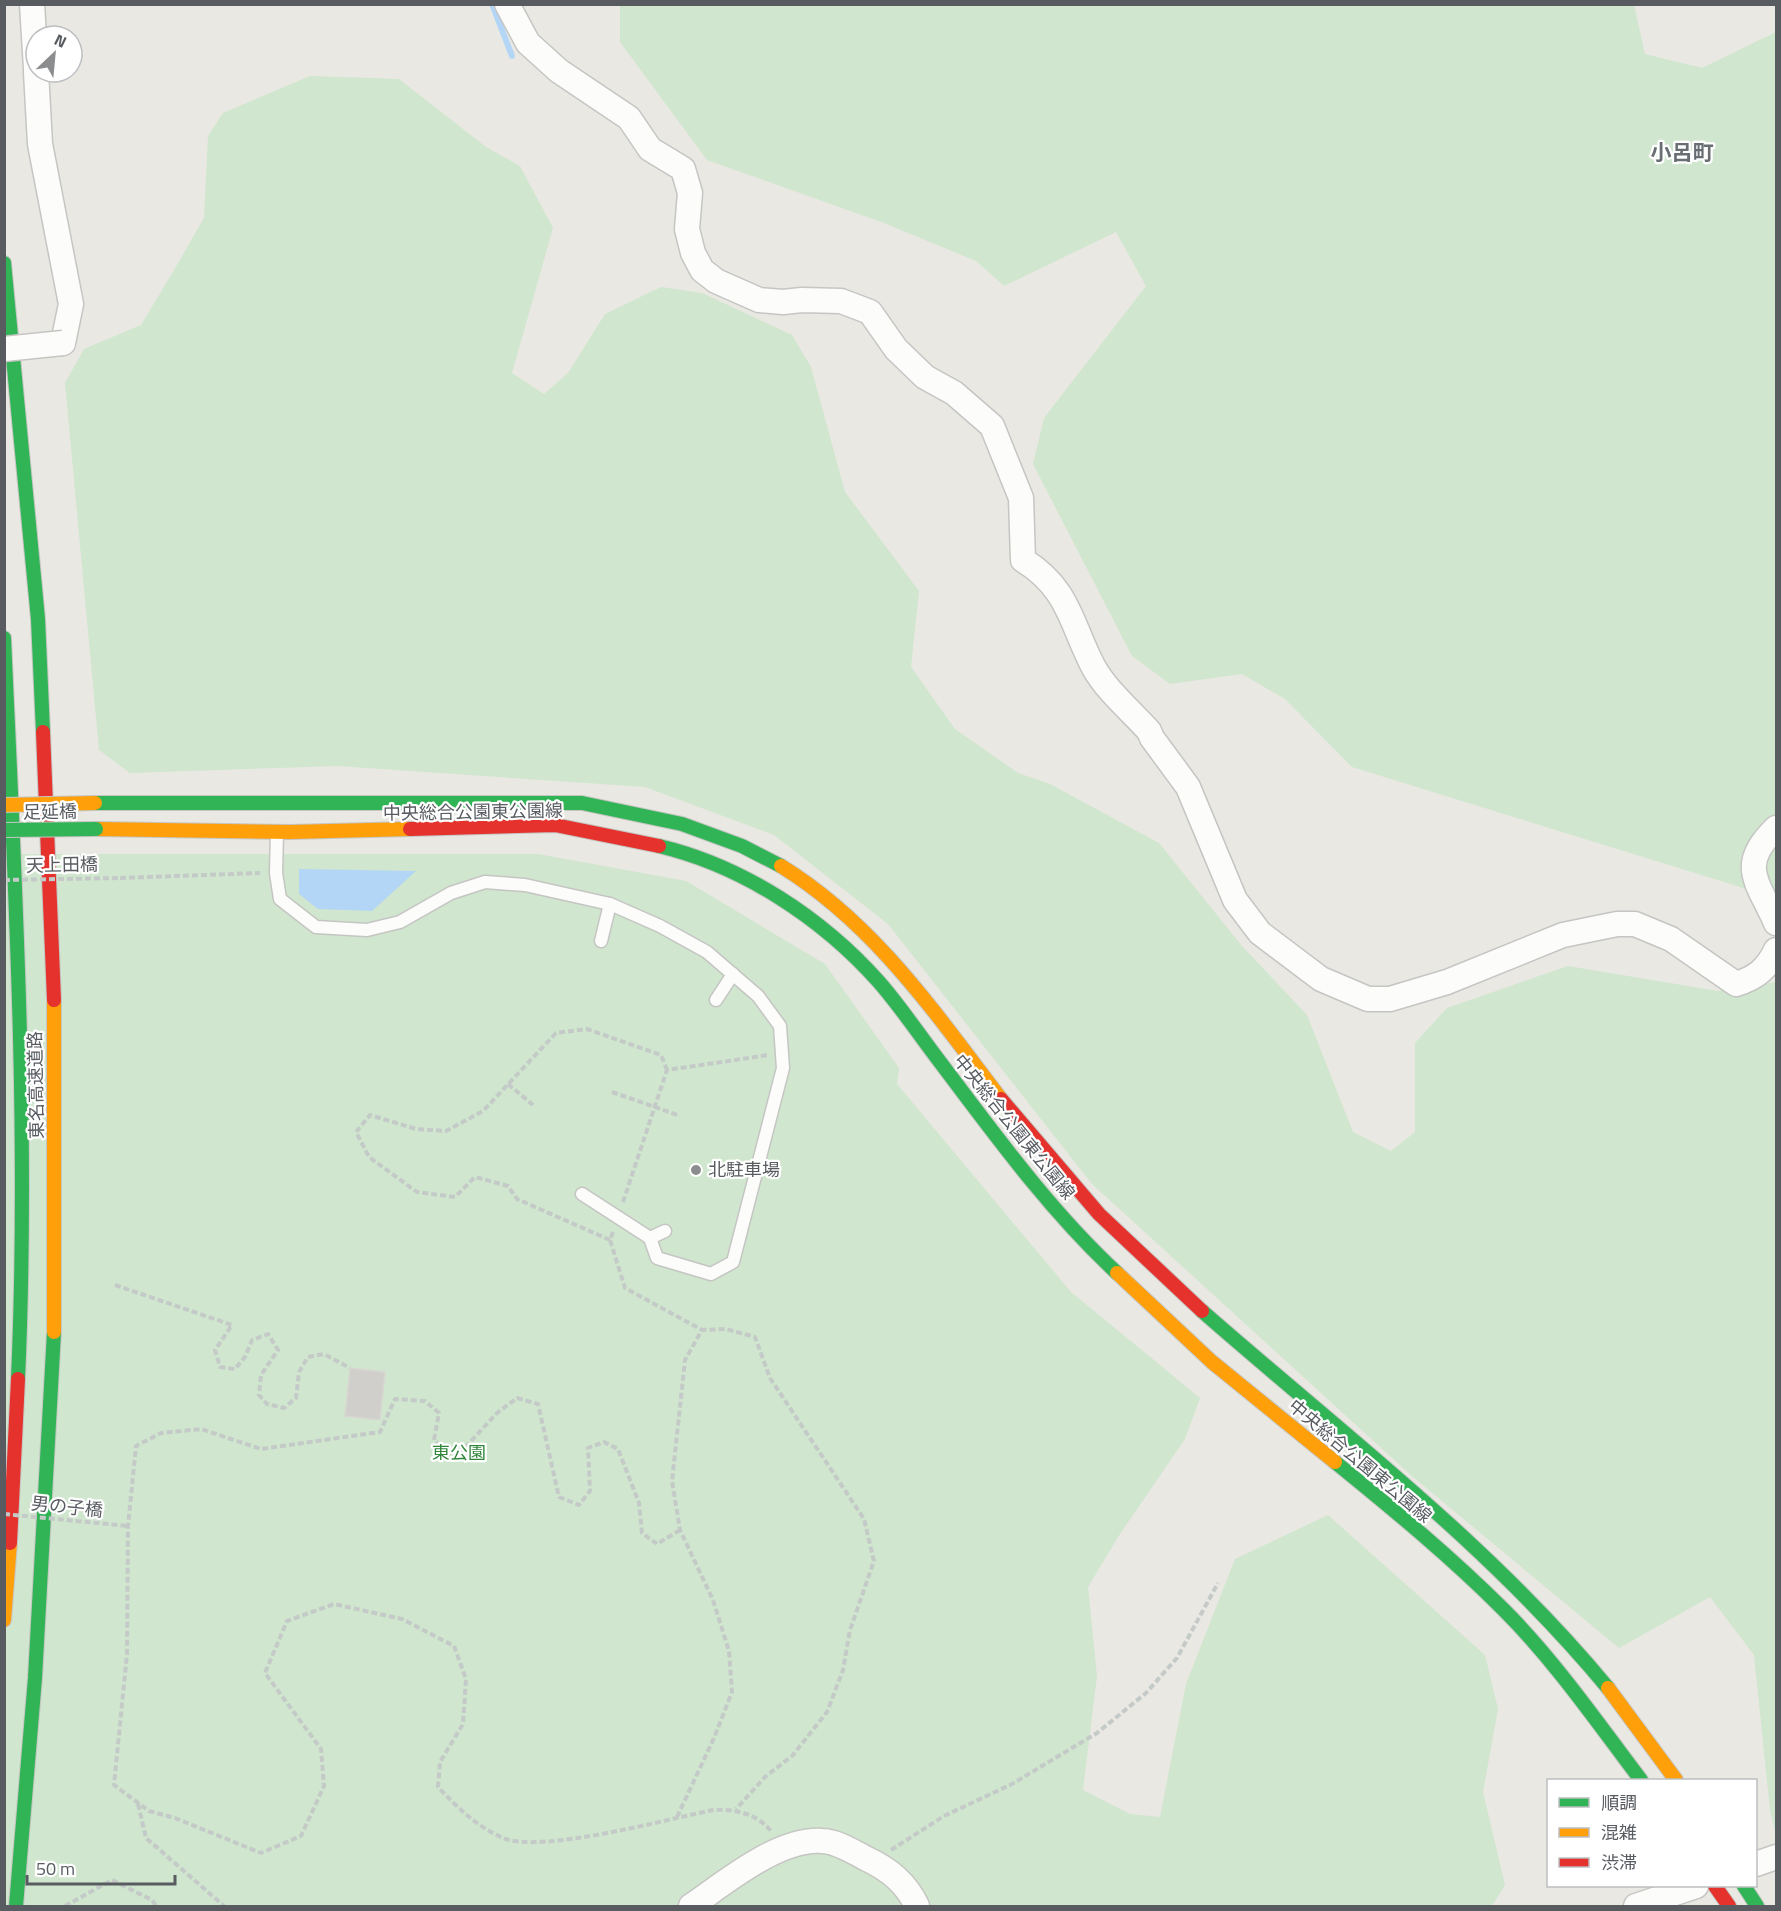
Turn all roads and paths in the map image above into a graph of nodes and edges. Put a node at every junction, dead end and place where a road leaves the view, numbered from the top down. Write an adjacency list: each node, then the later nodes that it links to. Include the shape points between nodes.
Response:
1 (32, 4): 3 (street)
2 (507, 4): 19 (street, via 528,44 559,71 629,118 650,149 683,169 690,193 687,229 702,270 716,281 759,300 841,301 870,312 896,349 925,377 954,393 992,426 1021,498 1023,560 1061,595 1095,669 1149,731 1188,787 1235,900 1260,933 1321,979 1368,999 1390,999 1448,982 1563,935 1617,924 1635,924 1671,939 1736,984 1752,979 1769,965)
3 (33, 24)
4 (37, 84): 6 (street, bridge, via 40,144 70,304 63,343)
5 (4, 263): 54 (main road, 東名高速道路, via 38,619 53,931 55,1155 54,1362 35,1678)
6 (4, 349)
7 (4, 638): 41 (main road, 東名高速道路, via 17,929 19,1158 18,1343)
8 (276, 803): 9 (main road, 足延橋, bridge); 13 (street); 43 (main road, 足延橋, via 582,803 654,815 713,833 767,857 830,900 897,962 1014,1115 1100,1215 1187,1298 1495,1564 1579,1652)
9 (4, 805)
10 (1776, 828): 17 (street, via 1756,852 1754,871)
11 (4, 830): 12 (main road, 足延橋, bridge)
12 (210, 831): 13 (main road, 中央総合公園東公園線)
13 (277, 832): 14 (lane); 42 (main road, 中央総合公園東公園線, via 555,825 690,853 778,896 845,948 880,983 1008,1151 1093,1251 1212,1362 1385,1503 1504,1610 1567,1683)
14 (276, 873): 15 (path, 天上田橋, bridge); 16 (lane, via 280,899 316,927 368,930 400,922 451,893 485,882 525,885)
15 (4, 880)
16 (610, 904): 18 (lane); 20 (lane, via 707,952)
17 (1776, 924)
18 (601, 941)
19 (1776, 950)
20 (733, 974): 21 (lane); 22 (lane, via 758,996 780,1026)
21 (716, 1000)
22 (782, 1053): 23 (path); 32 (lane, via 783,1068 733,1262 711,1274 690,1268 657,1258)
23 (667, 1070): 24 (path, via 661,1055 587,1029 556,1034); 27 (path)
24 (508, 1084): 26 (path); 33 (path, via 483,1111 446,1131 416,1129 370,1115 356,1131 369,1157 417,1192 454,1197 475,1177 508,1186 517,1199)
25 (612, 1092): 27 (path)
26 (533, 1105)
27 (655, 1108): 28 (path); 30 (path)
28 (680, 1116)
29 (582, 1194): 30 (lane)
30 (617, 1217): 32 (lane); 33 (path)
31 (665, 1231): 32 (lane)
32 (650, 1238)
33 (610, 1240): 35 (path, via 625,1288)
34 (115, 1285): 36 (path, via 232,1325 215,1350 220,1367 235,1369 252,1340 268,1334 278,1350 261,1375 259,1395 267,1404 284,1408 296,1398 299,1372 308,1357 324,1354)
35 (702, 1330): 39 (path, via 686,1360 672,1481); 45 (path, via 726,1329 754,1336 770,1378 864,1519 874,1561 827,1712 793,1755 765,1777)
36 (350, 1368)
37 (4, 1514): 38 (path, 男の子橋, bridge)
38 (128, 1526): 39 (path, via 136,1446 161,1433 201,1429 261,1449 380,1432 395,1399 425,1401 439,1413 434,1440 447,1453 460,1453 497,1413 517,1398 538,1404 559,1497 579,1505 590,1491 588,1448 604,1442 618,1449 639,1503 642,1533 657,1544); 44 (path, via 127,1654 114,1785)
39 (680, 1530): 46 (path, via 713,1600 729,1651 732,1692)
40 (1218, 1583): 49 (path, via 1177,1658 1146,1693 1097,1733 1012,1784 944,1816)
41 (4, 1620)
42 (1640, 1779)
43 (1675, 1779)
44 (138, 1803): 46 (path, via 149,1811 261,1853 301,1836 324,1786 321,1749 265,1673 287,1621 334,1604 402,1619 454,1646 466,1679 463,1724 440,1762 438,1787 468,1818 506,1839 551,1842); 57 (path, via 146,1838)
45 (736, 1809): 46 (path); 47 (path, via 764,1823)
46 (677, 1817)
47 (785, 1847): 49 (street, via 822,1841); 58 (street)
48 (1776, 1857): 50 (street)
49 (873, 1862): 59 (street, via 908,1887)
50 (1757, 1863)
51 (1693, 1887): 60 (street)
52 (1716, 1887): 61 (main road)
53 (1745, 1887): 62 (main road)
54 (16, 1906)
55 (65, 1906): 56 (path, via 112,1880 152,1900)
56 (156, 1906)
57 (224, 1906)
58 (691, 1906)
59 (917, 1906)
60 (1636, 1906)
61 (1730, 1906)
62 (1757, 1906)

